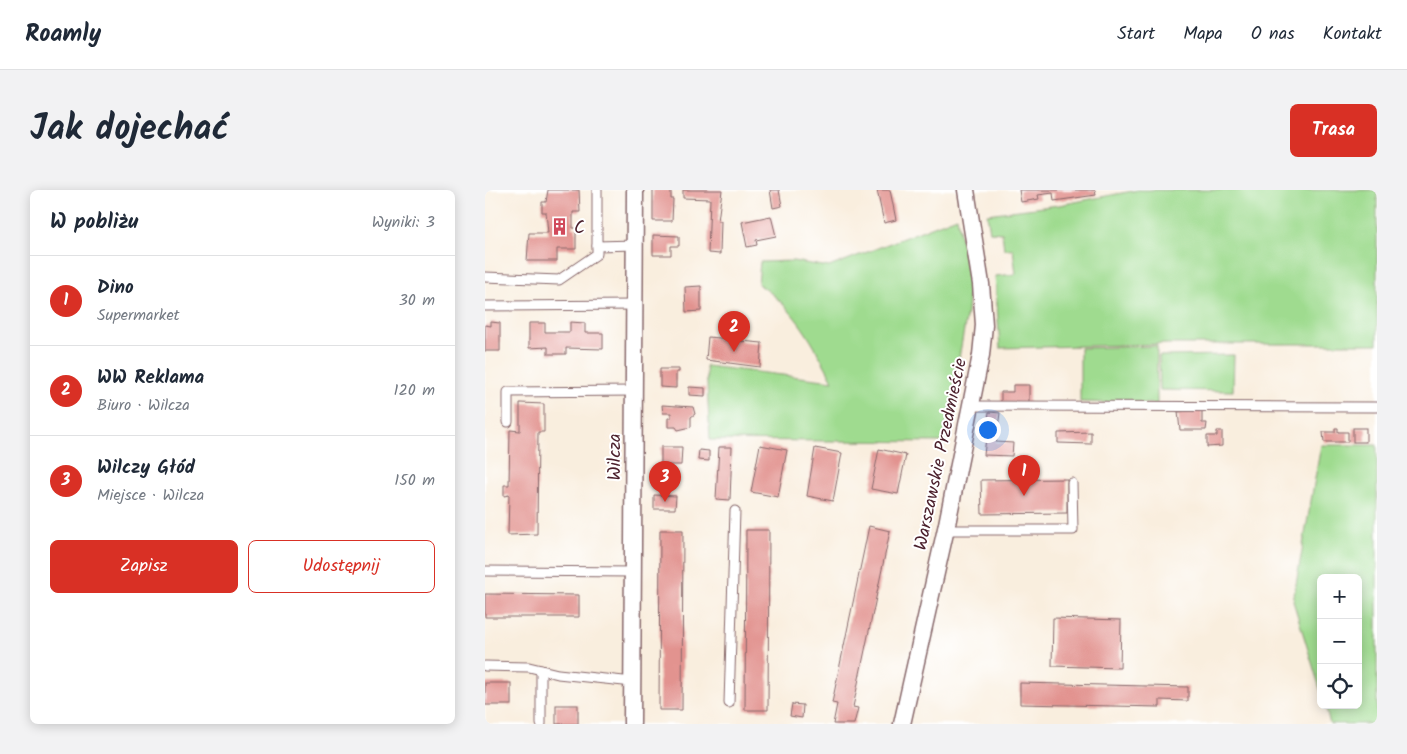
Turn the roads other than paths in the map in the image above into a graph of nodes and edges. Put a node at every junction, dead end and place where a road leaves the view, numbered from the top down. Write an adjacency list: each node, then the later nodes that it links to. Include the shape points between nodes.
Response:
1 (597, 190): 5 (lane)
2 (635, 190): 4 (street, Wilcza)
3 (966, 190): 10 (street, Warszawskie Przedmieście, via 976,241 984,325)
4 (635, 245): 5 (lane); 7 (street, Wilcza)
5 (597, 246): 6 (lane, via 597,254 559,280)
6 (485, 278)
7 (635, 304): 8 (lane); 9 (street, Wilcza)
8 (485, 306)
9 (635, 391): 12 (lane, via 508,392); 17 (street, Wilcza)
10 (971, 406): 11 (lane); 15 (street, Warszawskie Przedmieście)
11 (1377, 407)
12 (508, 422)
13 (1072, 483): 15 (lane, via 1073,530)
14 (735, 511): 21 (lane)
15 (945, 530): 24 (street, Warszawskie Przedmieście)
16 (485, 571): 17 (lane)
17 (635, 572): 20 (street, Wilcza)
18 (485, 666): 19 (lane)
19 (541, 670): 20 (lane); 22 (lane)
20 (633, 682): 23 (street, Wilcza)
21 (729, 703)
22 (541, 724)
23 (632, 724)
24 (902, 724)

